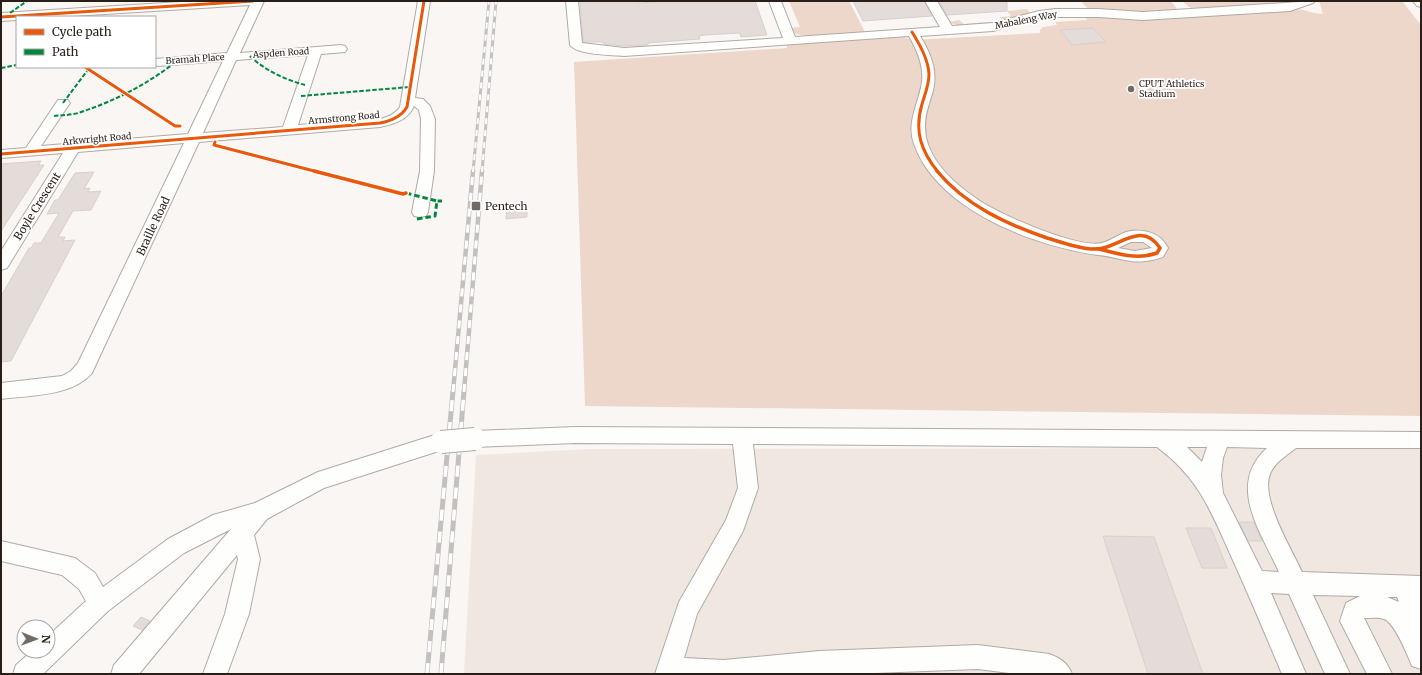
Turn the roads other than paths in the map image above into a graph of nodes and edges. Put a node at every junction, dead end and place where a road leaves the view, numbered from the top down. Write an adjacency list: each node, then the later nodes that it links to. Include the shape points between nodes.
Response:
1 (253, 1): 12 (street)
2 (258, 1): 22 (street, Braille Road)
3 (424, 1): 24 (street, Armstrong Road)
4 (572, 1): 19 (street, Mabaleng Way, via 575,43 583,48 624,52)
5 (775, 1): 19 (street)
6 (931, 1): 14 (street)
7 (1177, 1): 11 (street)
8 (1309, 1): 11 (street, Mabaleng Way, via 1290,7)
9 (1419, 1): 10 (street)
10 (1421, 4)
11 (1190, 13): 17 (street, Mabaleng Way, via 1143,16 1055,14 994,27)
12 (15, 16): 13 (street); 16 (street)
13 (1, 17)
14 (947, 18): 15 (street); 17 (street)
15 (926, 19)
16 (1, 28)
17 (948, 30): 18 (street, Mabaleng Way)
18 (912, 32): 19 (street, Mabaleng Way); 32 (street, via 925,55 929,70 920,110 919,138 926,155 939,173 981,209 1007,223 1056,240)
19 (790, 41)
20 (341, 49): 21 (street)
21 (316, 51): 22 (street, Aspden Road); 26 (street, Aspden Road)
22 (232, 56): 23 (street, Bramah Place); 27 (street, Braille Road)
23 (158, 62)
24 (408, 102): 26 (street, Armstrong Road, via 403,113 386,122); 31 (street, via 418,102 425,109 428,119 427,171)
25 (63, 103): 29 (street)
26 (289, 131): 27 (street, Armstrong Road)
27 (194, 138): 28 (street, Arkwright Road); 34 (street, Braille Road, via 85,368 78,376 65,383)
28 (73, 149): 29 (street, Arkwright Road); 33 (street, Boyle Crescent)
29 (30, 152): 30 (street, Arkwright Road)
30 (1, 154)
31 (420, 212)
32 (1099, 249)
33 (1, 264)
34 (1, 391)
35 (742, 436): 36 (street); 41 (street, bridge, via 575,435 441,442 318,481); 51 (street, via 748,488 735,524 687,610)
36 (1160, 438): 37 (street); 40 (street, via 1196,467)
37 (1220, 438): 38 (street); 40 (street, via 1213,458 1211,475)
38 (1292, 439): 39 (street); 45 (street, via 1269,459 1263,468 1258,479 1258,494)
39 (1421, 440)
40 (1214, 493): 44 (street)
41 (259, 512): 42 (street); 47 (street, via 221,522 176,546)
42 (242, 532): 53 (street); 54 (street, via 249,560 237,614)
43 (1, 551): 47 (street, via 67,566 87,581)
44 (1255, 582): 45 (street); 56 (street)
45 (1295, 583): 46 (street); 57 (street)
46 (1412, 586): 48 (street)
47 (100, 603): 52 (street)
48 (1421, 619)
49 (1421, 657): 58 (street, via 1402,622 1391,610 1362,607 1355,609 1352,621)
50 (906, 667): 51 (street, via 819,663 724,672); 55 (street, via 978,657 1049,666)
51 (668, 672)
52 (25, 674)
53 (123, 674)
54 (215, 674)
55 (1060, 674)
56 (1294, 674)
57 (1338, 674)
58 (1380, 674)

